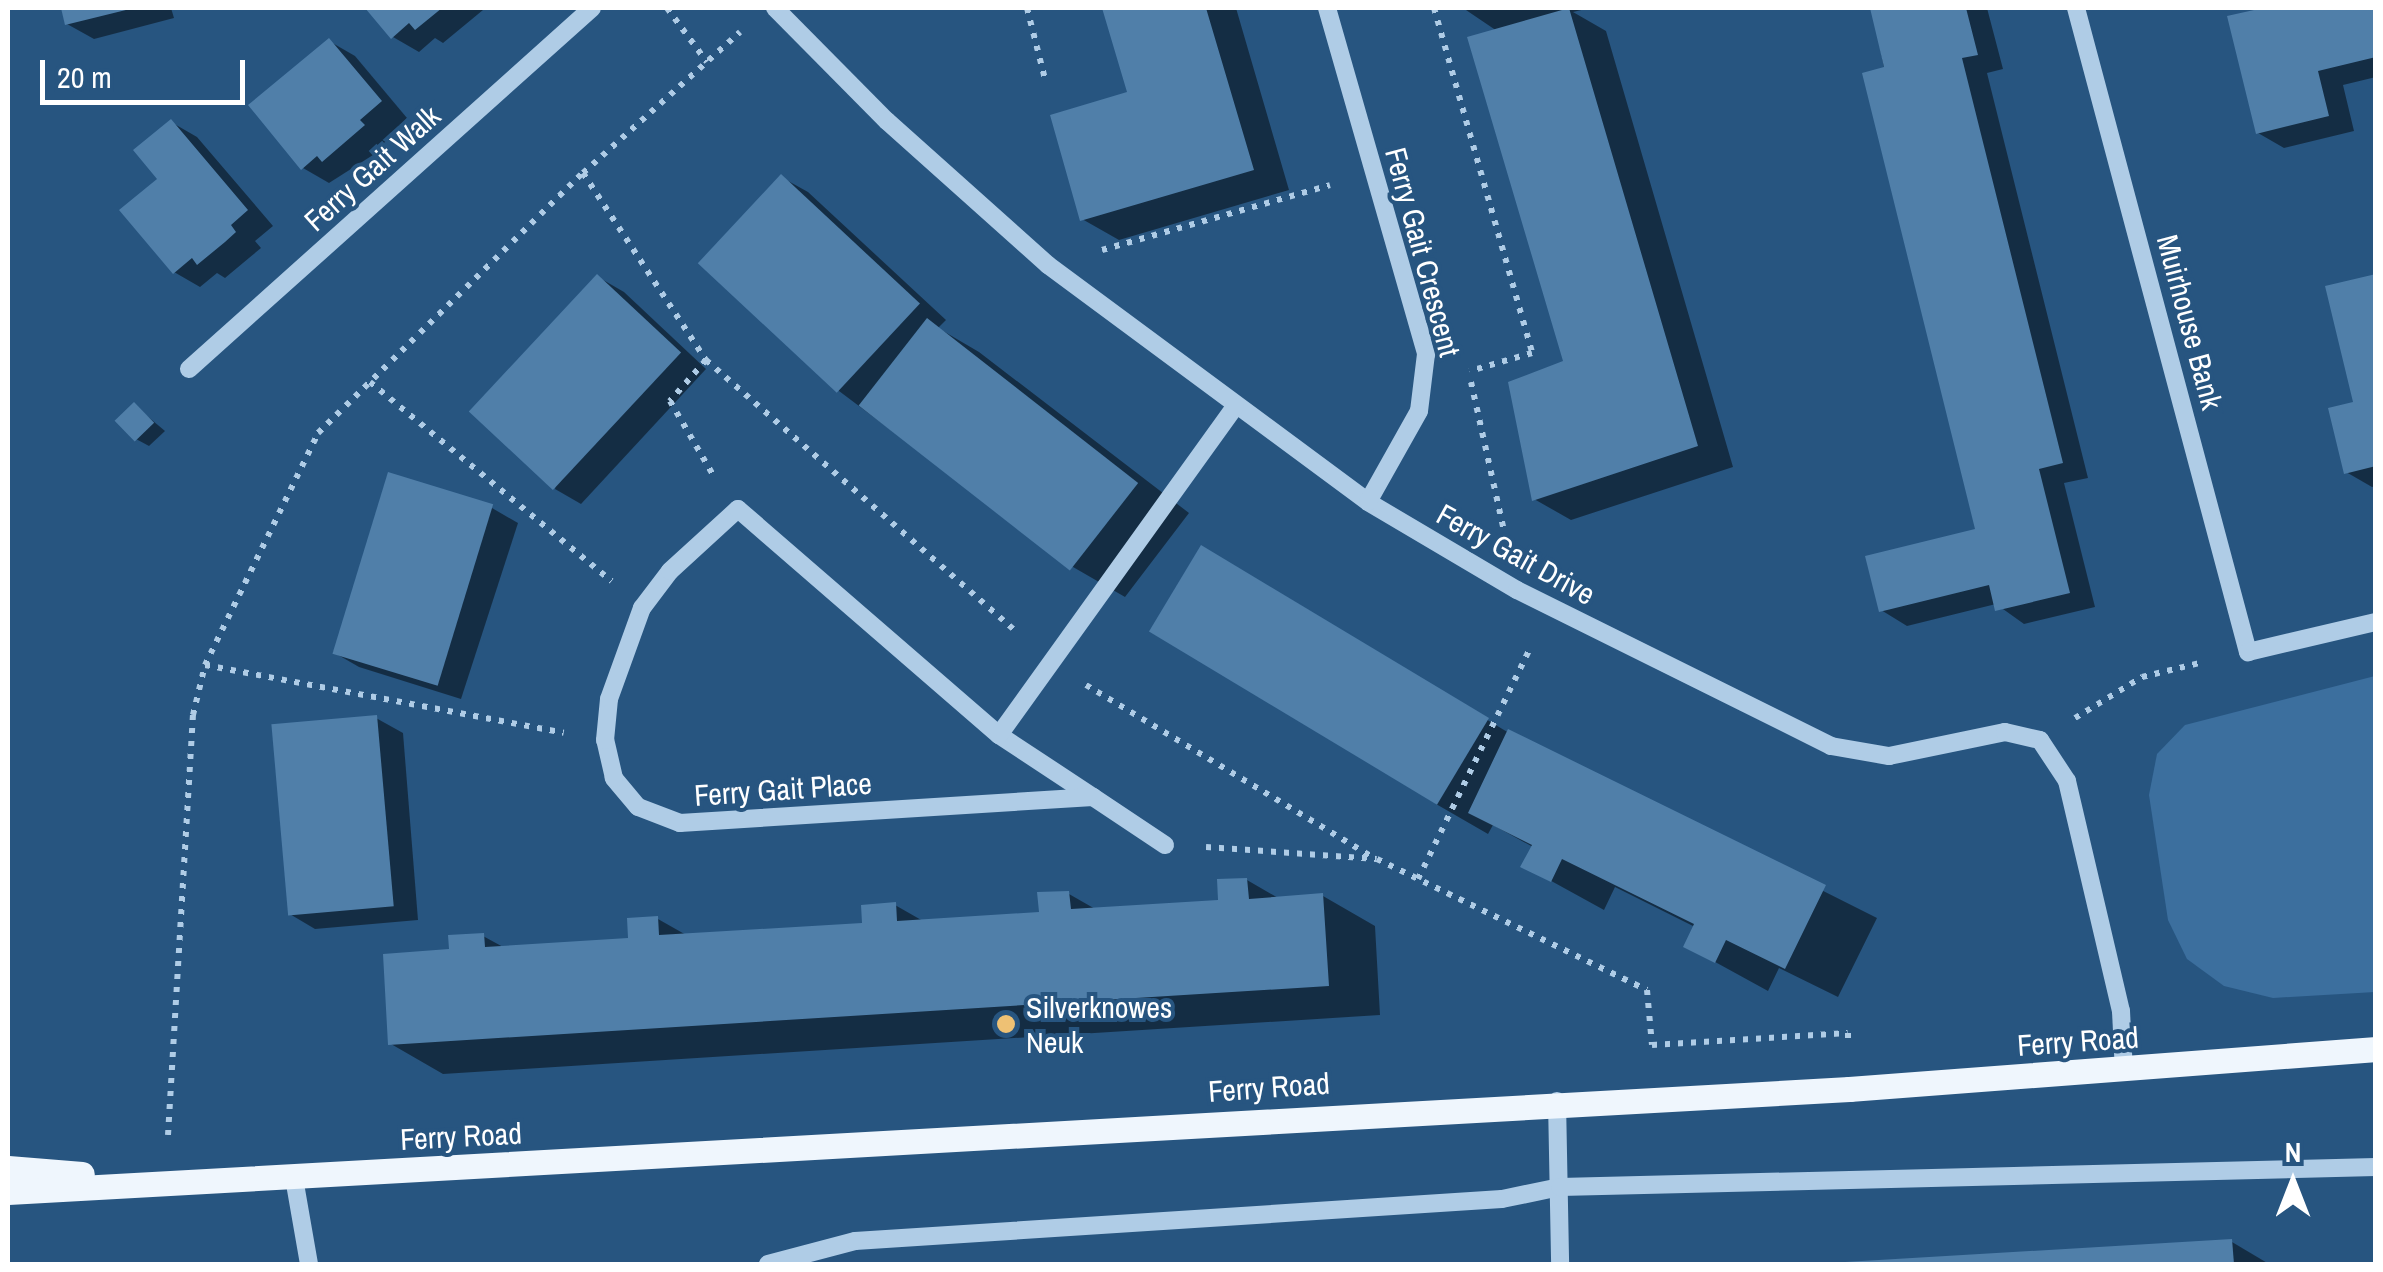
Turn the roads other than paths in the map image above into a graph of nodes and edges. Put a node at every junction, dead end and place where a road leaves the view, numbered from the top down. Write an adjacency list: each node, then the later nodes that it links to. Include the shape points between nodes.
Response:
1 (592, 8): 5 (street, Ferry Gait Walk)
2 (775, 8): 6 (street, Ferry Gait Drive, via 887,121 1048,265)
3 (1327, 8): 7 (street, Ferry Gait Crescent, via 1422,332 1426,383 1418,411)
4 (2076, 8): 8 (street, Muirhouse Bank, via 2248,652)
5 (188, 369)
6 (1235, 407): 7 (street, Ferry Gait Drive); 9 (street)
7 (1368, 502): 13 (street, Ferry Gait Drive, via 1550,608 1831,746 1889,756 2005,732 2040,740 2067,781 2121,1012)
8 (2376, 622)
9 (999, 734): 10 (street); 10 (street, Ferry Gait Place, via 738,509 670,571 642,608 609,700 605,740 614,778 638,807 680,823)
10 (1093, 797): 11 (street)
11 (1165, 845)
12 (2376, 1049): 13 (main road, Ferry Road)
13 (2124, 1072): 14 (main road, Ferry Road)
14 (1557, 1101): 17 (main road, Ferry Road); 19 (street)
15 (2376, 1167): 19 (street)
16 (8, 1168): 18 (main road, Ferry Road)
17 (294, 1178): 18 (main road, Ferry Road); 21 (street)
18 (167, 1182): 20 (main road, Ferry Road)
19 (1560, 1187): 22 (street, via 1482,1200 856,1240); 23 (street)
20 (8, 1192)
21 (310, 1264)
22 (768, 1264)
23 (1560, 1264)

